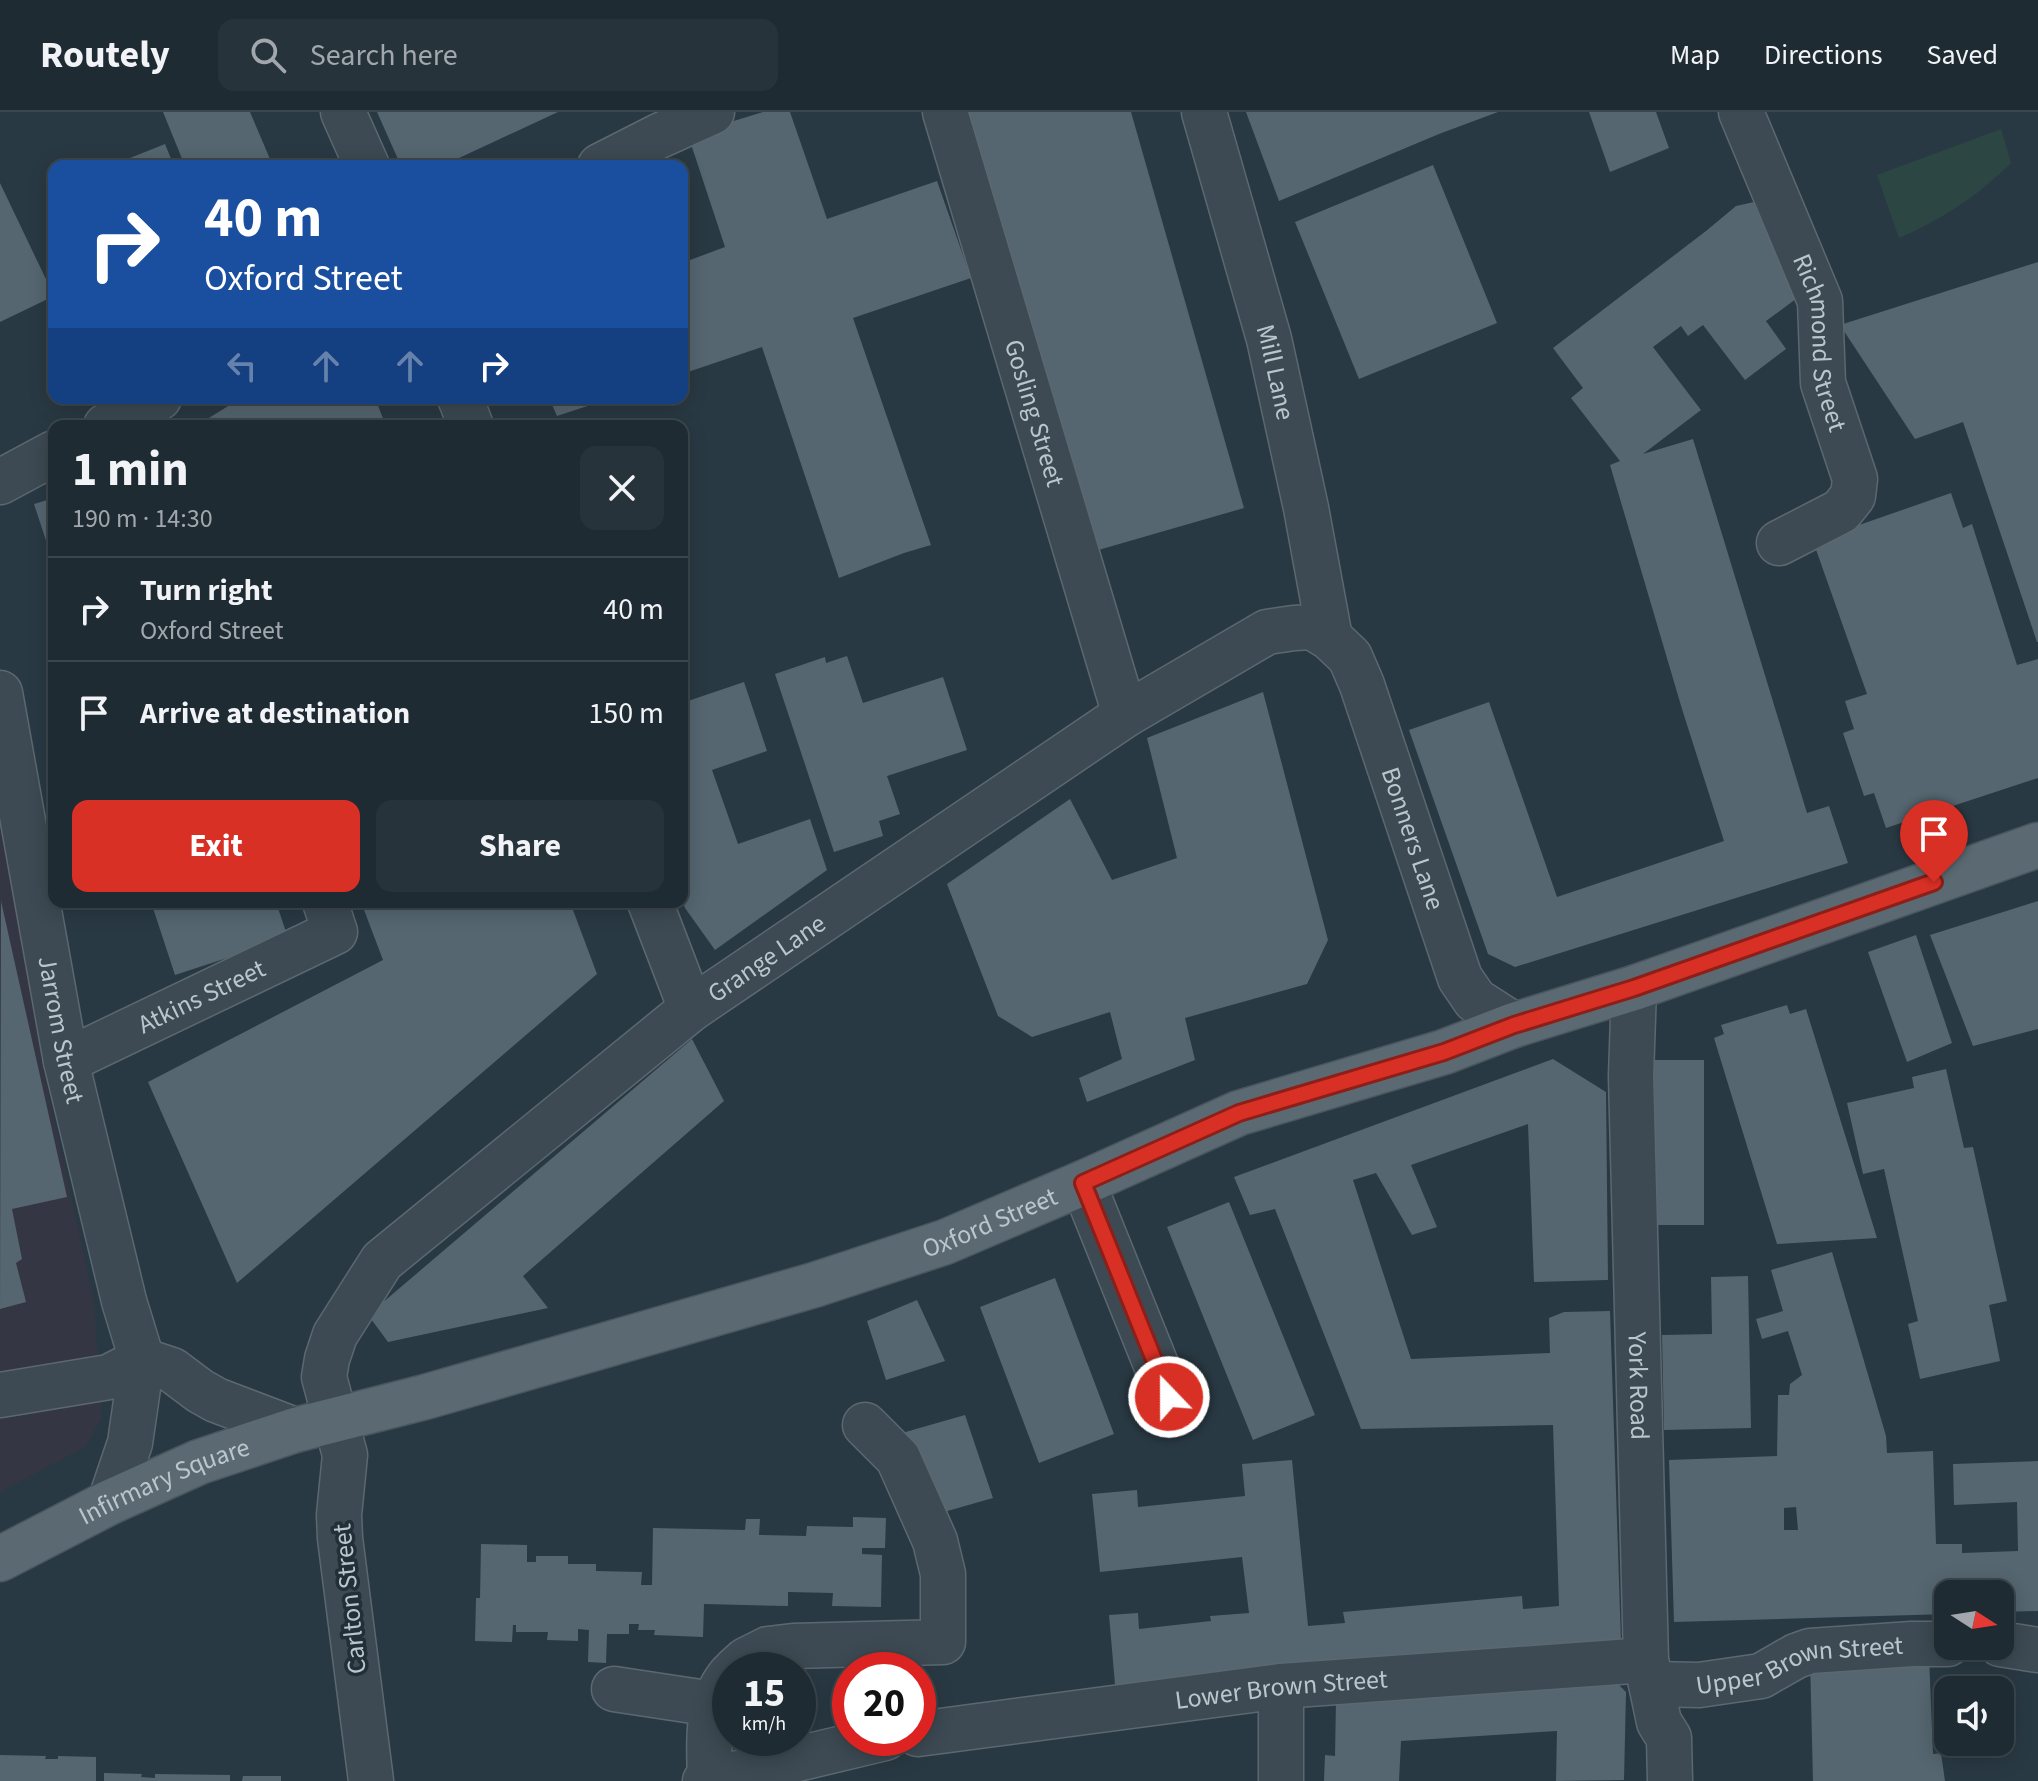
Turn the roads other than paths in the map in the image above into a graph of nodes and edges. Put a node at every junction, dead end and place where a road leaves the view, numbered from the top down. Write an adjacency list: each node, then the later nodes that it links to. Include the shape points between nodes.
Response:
1 (343, 112): 7 (street)
2 (712, 112): 6 (street)
3 (945, 112): 16 (street, Gosling Street)
4 (1204, 112): 14 (street, Mill Lane, via 1269,339)
5 (1741, 112): 13 (street, Richmond Street, via 1820,301 1823,383 1855,479 1853,496 1841,511)
6 (654, 124): 8 (street)
7 (364, 160)
8 (608, 160)
9 (147, 404): 10 (street)
10 (117, 420)
11 (48, 456): 12 (street)
12 (0, 482)
13 (1779, 543)
14 (1330, 638): 16 (street, Grange Lane, via 1312,627 1267,632); 22 (street, Bonners Lane, via 1350,657 1362,685 1460,978 1475,1000)
15 (0, 693): 23 (street, Jarrom Street)
16 (1125, 715): 21 (street, Grange Lane)
17 (2038, 845): 20 (main road, Oxford Street)
18 (652, 908): 21 (street)
19 (330, 917): 23 (street, Atkins Street)
20 (1634, 988): 22 (main road, Oxford Street); 39 (street, York Road, via 1631,1076)
21 (691, 1009): 28 (street, Grange Lane, via 382,1261 335,1335)
22 (1514, 1025): 24 (main road, Oxford Street, via 1444,1052 1239,1113)
23 (66, 1061): 25 (street, Jarrom Street)
24 (1083, 1183): 27 (street); 28 (main road, Oxford Street, via 945,1242 814,1285)
25 (142, 1360): 26 (street, via 109,1377); 28 (street, via 172,1370 216,1400); 30 (street, Jarrom Street, via 132,1434)
26 (0, 1395)
27 (1169, 1397)
28 (314, 1424): 30 (main road, Infirmary Square, via 199,1462); 44 (street, Carlton Street, via 345,1455 340,1538)
29 (865, 1425): 35 (street, via 898,1458 935,1541 943,1574 943,1642 793,1646)
30 (110, 1502): 31 (main road, Infirmary Square)
31 (0, 1559)
32 (1934, 1644): 39 (street, Upper Brown Street, via 1810,1651 1761,1676)
33 (2014, 1646): 34 (street)
34 (2038, 1650)
35 (762, 1652)
36 (712, 1684): 38 (street)
37 (1281, 1686): 39 (street, Lower Brown Street); 41 (street, Lower Brown Street); 45 (street)
38 (614, 1689)
39 (1652, 1689): 46 (street, York Road); 47 (street, via 1669,1738)
40 (712, 1727): 43 (street)
41 (936, 1732)
42 (832, 1750): 43 (street)
43 (708, 1780)
44 (371, 1781)
45 (1281, 1781)
46 (1649, 1781)
47 (1670, 1781)

